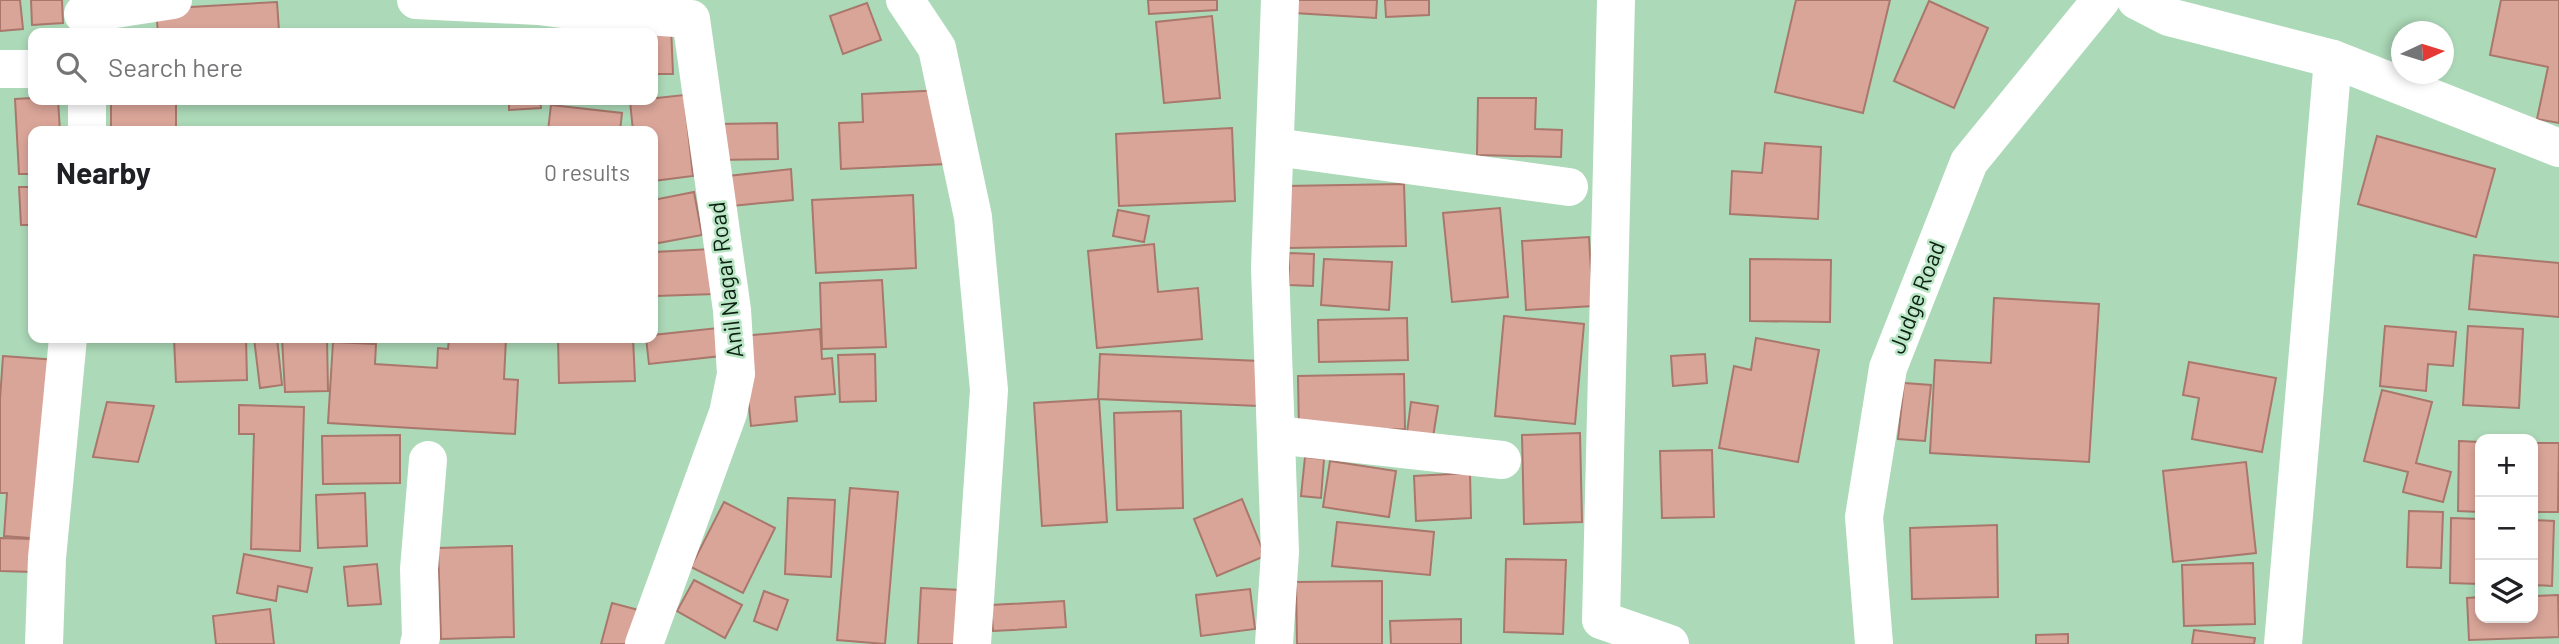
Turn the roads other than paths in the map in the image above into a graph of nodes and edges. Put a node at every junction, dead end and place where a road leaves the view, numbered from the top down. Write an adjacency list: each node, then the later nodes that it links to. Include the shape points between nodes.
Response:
1 (173, 0): 9 (street)
2 (416, 0): 8 (street)
3 (905, 0): 25 (street, via 937,48 973,217 989,390)
4 (1280, 0): 15 (street)
5 (1616, 0): 27 (street, via 1601,620)
6 (2101, 0): 28 (street, Judge Road, via 1969,162 1888,368 1864,517)
7 (2136, 0): 10 (street, via 2169,17)
8 (586, 6): 24 (street, Anil Nagar Road, via 691,19 732,310 736,374 729,413)
9 (83, 16)
10 (2333, 60): 16 (street); 29 (street)
11 (0, 69): 12 (street)
12 (28, 69)
13 (87, 105): 14 (street)
14 (87, 126)
15 (1275, 147): 17 (street); 19 (street, via 1270,268)
16 (2559, 148)
17 (1569, 187)
18 (68, 343): 22 (street, via 47,558)
19 (1276, 435): 21 (street); 26 (street, via 1280,552)
20 (428, 460): 23 (street, via 419,569)
21 (1502, 460)
22 (44, 644)
23 (419, 644)
24 (644, 644)
25 (972, 644)
26 (1274, 644)
27 (1670, 644)
28 (1874, 644)
29 (2283, 644)

